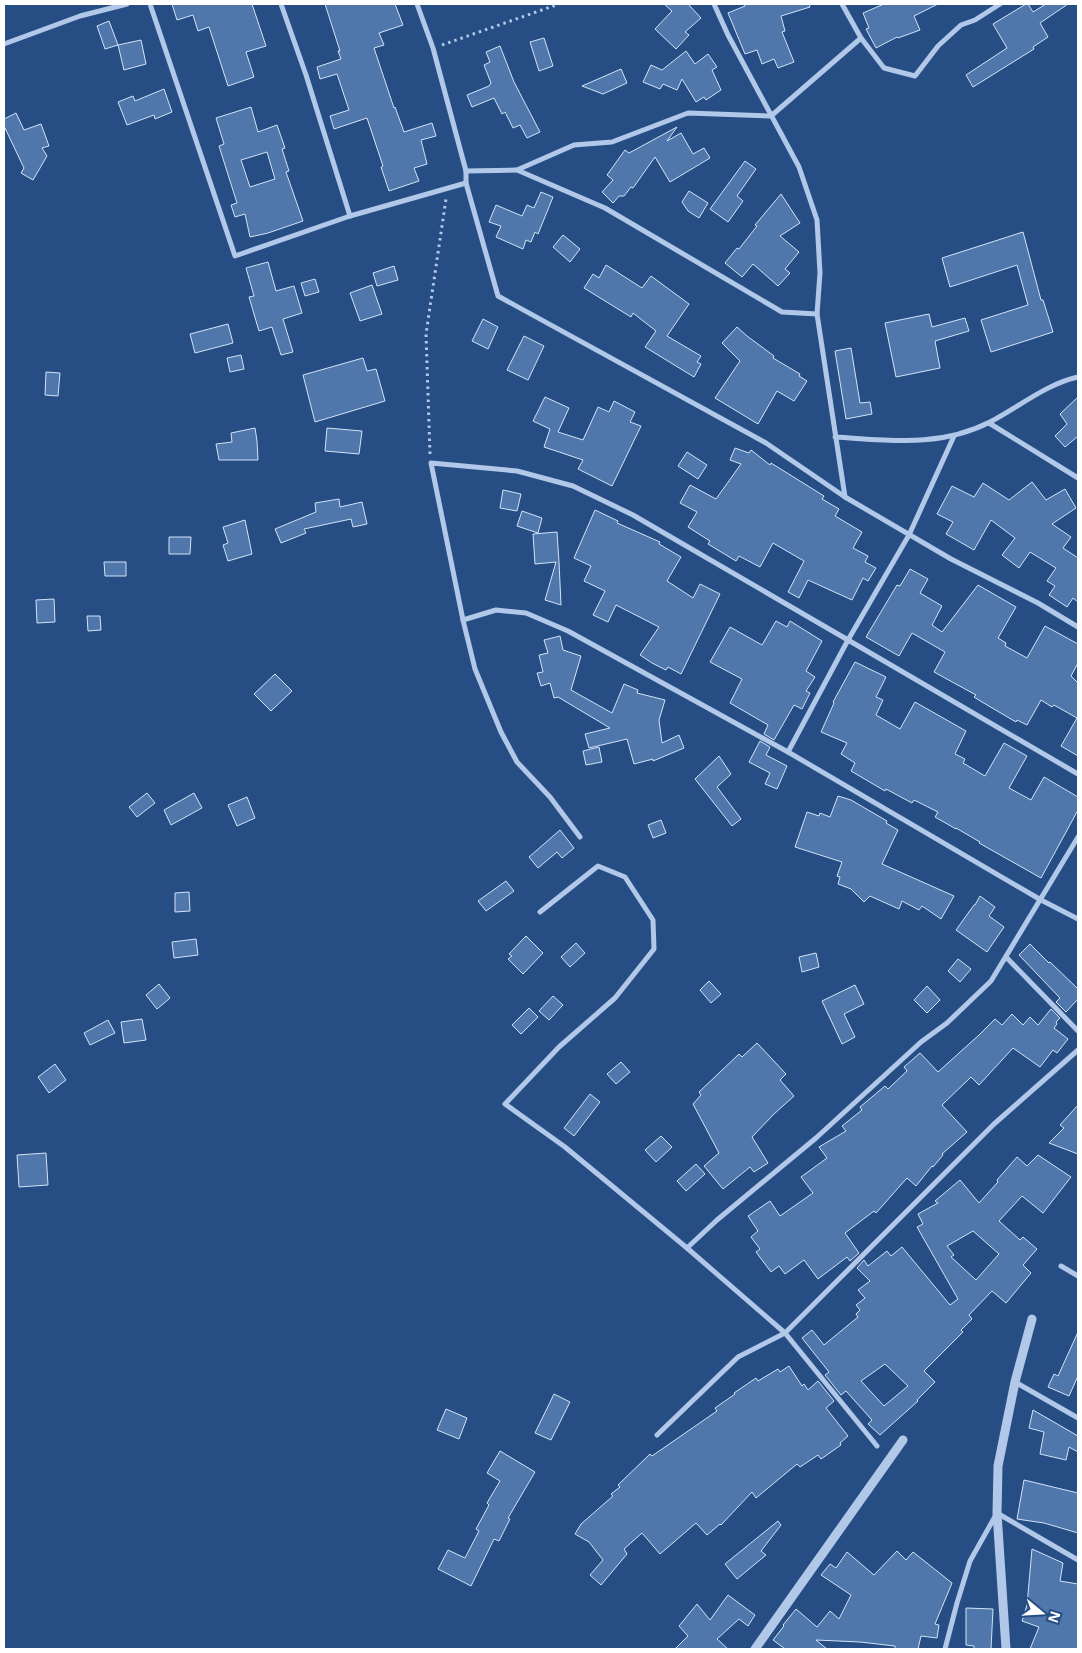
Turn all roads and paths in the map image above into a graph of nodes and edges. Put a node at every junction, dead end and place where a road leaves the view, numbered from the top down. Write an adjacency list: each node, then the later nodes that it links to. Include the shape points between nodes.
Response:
1 (127, 4): 10 (street, via 80,16)
2 (150, 4): 17 (street, via 236,256)
3 (281, 4): 17 (street)
4 (418, 4): 11 (street)
5 (559, 4): 11 (path)
6 (714, 4): 12 (street)
7 (842, 4): 9 (street)
8 (1000, 4): 9 (street, via 961,25 938,46 914,76 884,68)
9 (861, 38): 12 (street)
10 (4, 44)
11 (433, 48): 14 (street)
12 (771, 116): 13 (street, via 688,113 612,142 574,145); 18 (street, via 799,167 817,220 820,272)
13 (517, 170): 14 (street); 18 (street, via 605,208 782,312)
14 (466, 171): 15 (street)
15 (466, 183): 16 (street); 25 (street, via 498,296 766,442)
16 (447, 188): 17 (street); 23 (path, via 426,334)
17 (350, 216)
18 (817, 314): 22 (street)
19 (1078, 377): 20 (street, via 1063,380)
20 (989, 423): 21 (street); 24 (street)
21 (954, 436): 22 (street, via 920,441); 26 (street)
22 (835, 437): 25 (street)
23 (430, 463): 27 (street); 29 (street, via 517,471 573,486 633,515)
24 (1078, 478)
25 (845, 497): 26 (street)
26 (909, 535): 28 (street); 29 (street)
27 (463, 620): 30 (street, via 496,610 526,613 568,631); 32 (street, via 475,669 517,762 550,797)
28 (1078, 627)
29 (848, 640): 30 (street); 31 (street)
30 (788, 752): 34 (street)
31 (1078, 774)
32 (580, 837)
33 (1078, 837): 34 (street)
34 (1041, 900): 36 (street); 37 (street)
35 (540, 912): 40 (street, via 598,866 626,877 653,920 654,950 614,998 505,1104 565,1147)
36 (1078, 918)
37 (1006, 957): 38 (street); 40 (street, via 991,981 947,1023 921,1042)
38 (1078, 1031)
39 (1078, 1050): 44 (street, via 994,1124)
40 (688, 1248): 44 (street)
41 (1061, 1266): 42 (street)
42 (1078, 1276)
43 (1032, 1319): 45 (street)
44 (785, 1333): 47 (street, via 738,1357); 49 (street)
45 (1015, 1382): 46 (street); 50 (street, via 998,1466)
46 (1078, 1418)
47 (657, 1435)
48 (903, 1440): 52 (street)
49 (877, 1446)
50 (997, 1513): 51 (street); 53 (street, via 970,1561); 54 (street)
51 (1078, 1560)
52 (755, 1649)
53 (945, 1649)
54 (1006, 1649)

